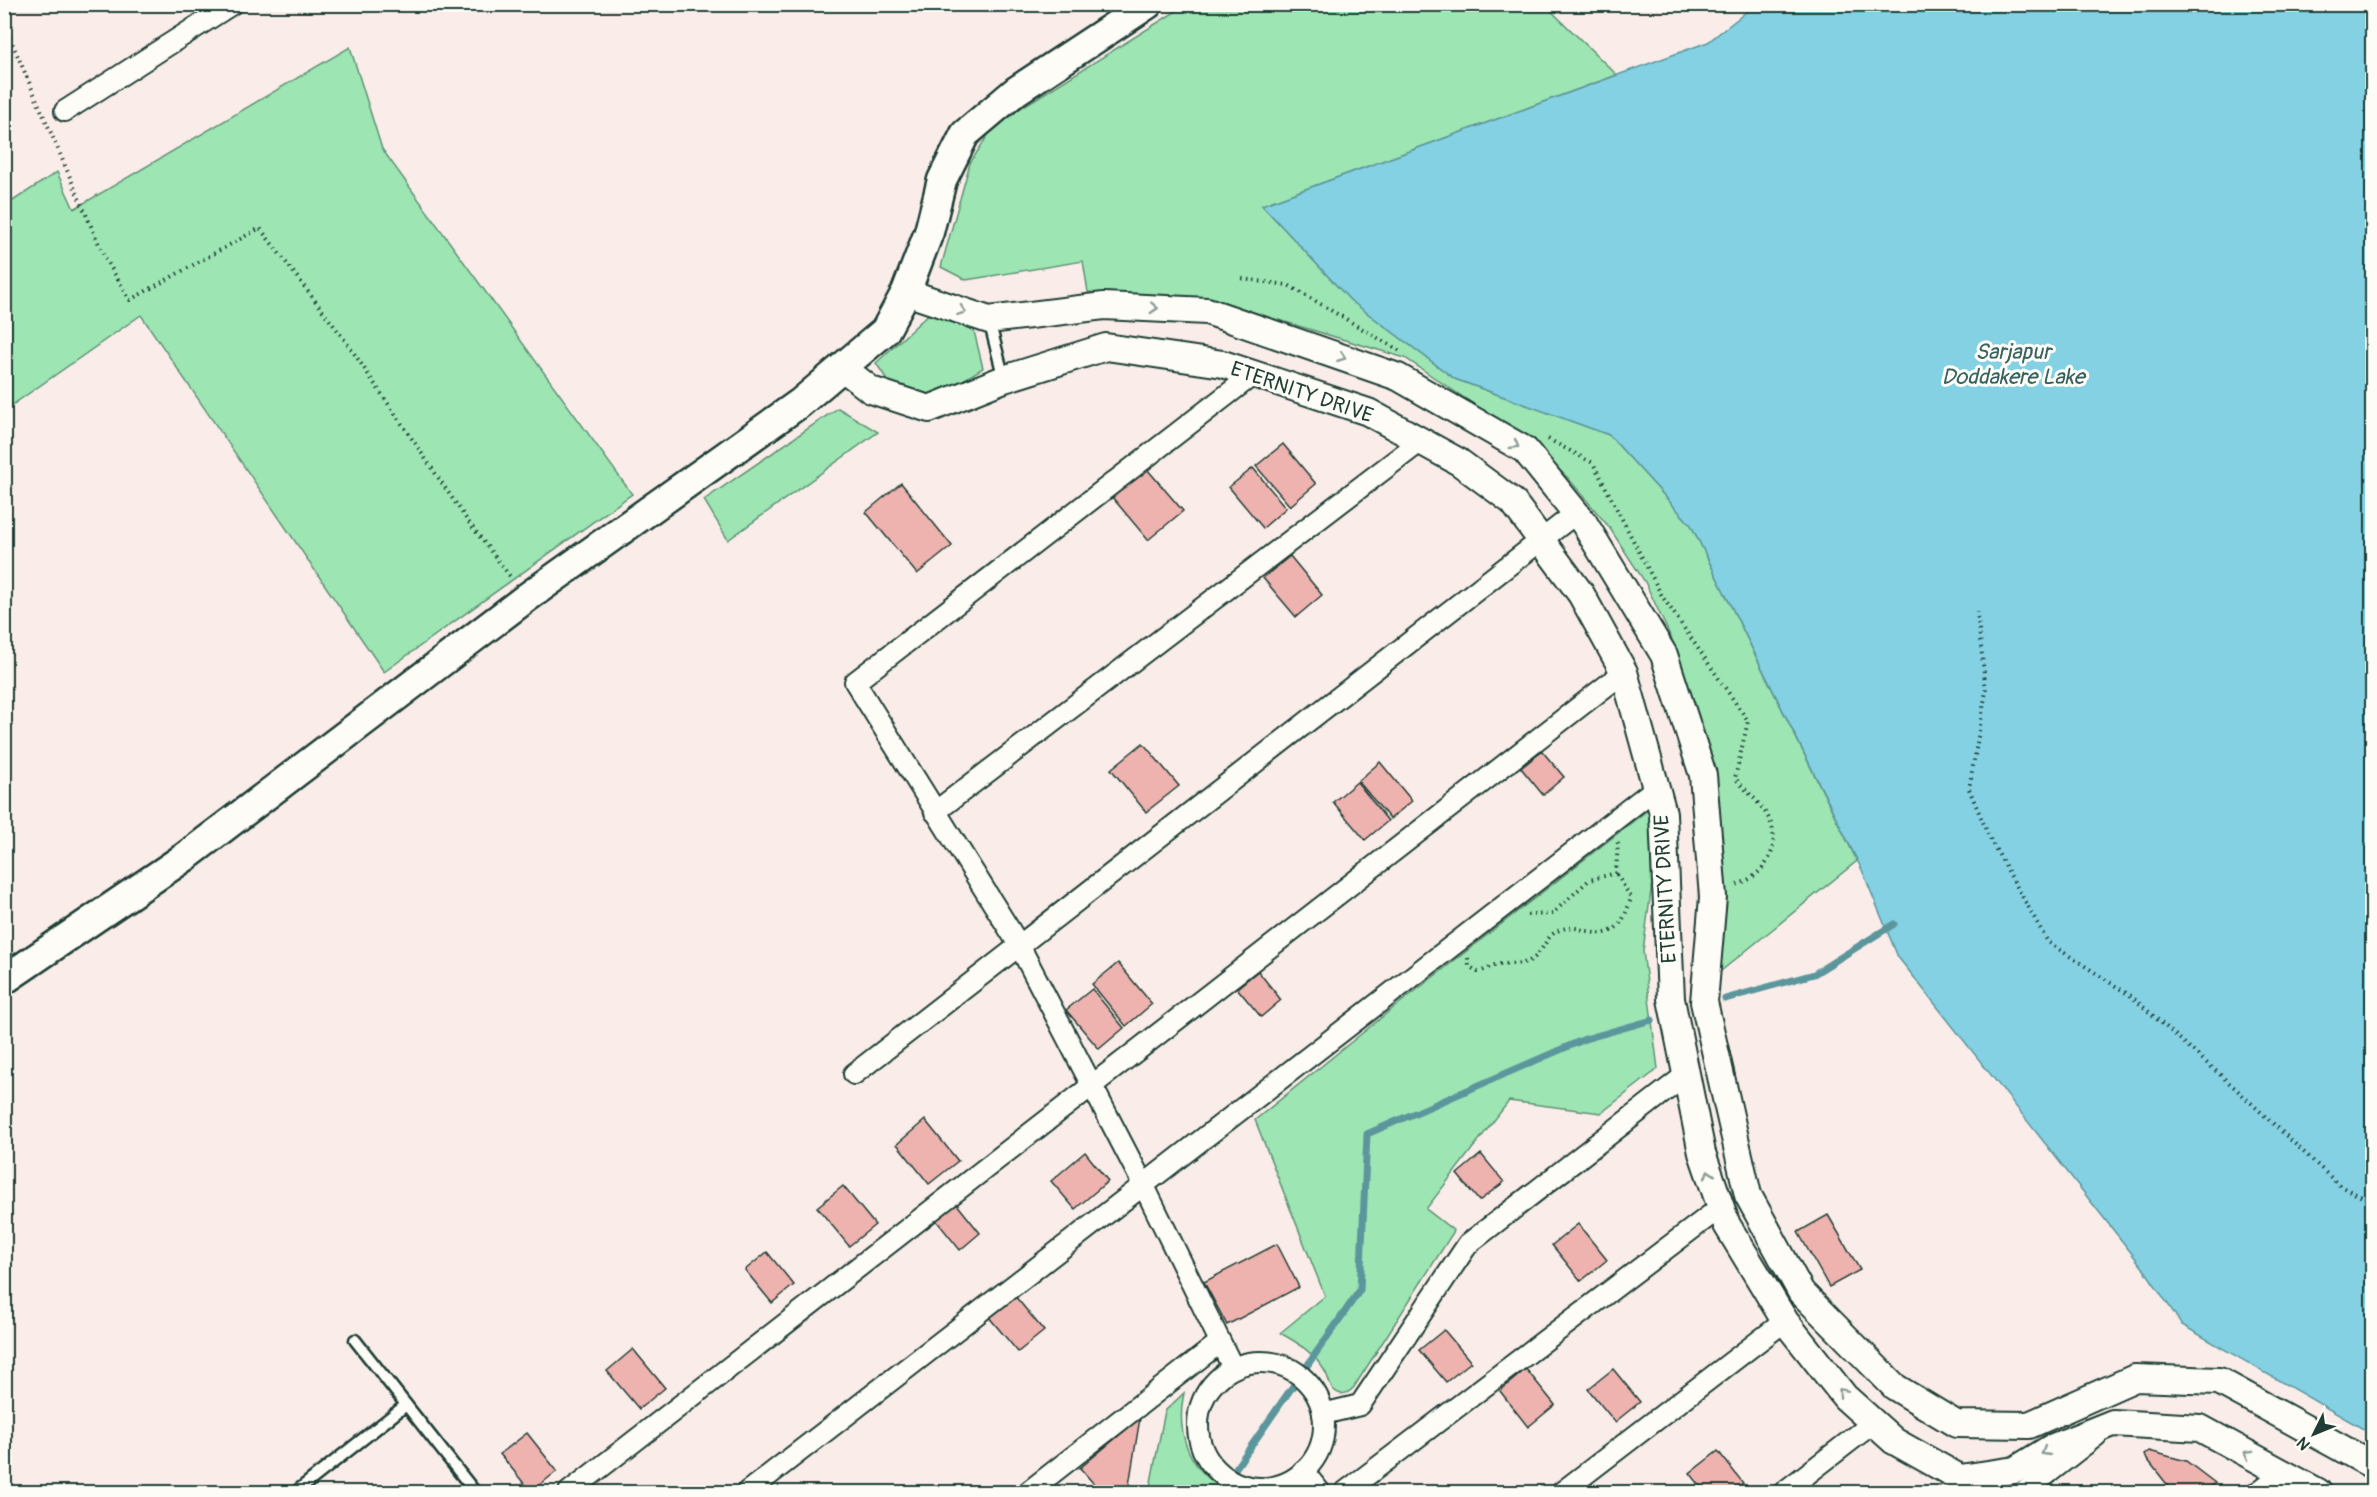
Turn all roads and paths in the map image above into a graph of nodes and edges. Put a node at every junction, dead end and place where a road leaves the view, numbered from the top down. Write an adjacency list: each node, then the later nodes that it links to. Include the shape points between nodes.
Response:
1 (232, 4): 4 (street)
2 (1148, 4): 5 (main road, via 1016,91 965,134 942,180 929,232)
3 (10, 38): 13 (path, via 104,256 130,300 260,228)
4 (65, 111)
5 (906, 292): 6 (street, ETERNITY DRIVE, one-way to 6); 7 (main road, via 885,331)
6 (989, 320): 9 (lane); 11 (street, ETERNITY DRIVE, one-way to 11, via 1104,306 1207,311 1290,338 1398,377 1525,450)
7 (843, 368): 9 (street, ETERNITY DRIVE, via 871,390 929,409); 13 (main road, via 800,403)
8 (1254, 374): 9 (street, ETERNITY DRIVE, via 1223,364 1106,347); 10 (street, ETERNITY DRIVE, via 1368,412); 17 (street, via 855,682)
9 (1004, 379)
10 (1421, 441): 12 (street, ETERNITY DRIVE, via 1459,462 1513,502); 17 (street)
11 (1576, 513): 12 (street); 38 (street, ETERNITY DRIVE, via 1664,655 1703,775 1713,897 1704,1002 1748,1195 1801,1292 1895,1387 1956,1424 2029,1425 2135,1378 2219,1381)
12 (1541, 540): 15 (street, ETERNITY DRIVE, via 1581,594); 21 (street)
13 (526, 598): 23 (main road, via 185,857)
14 (1977, 611): 28 (path, via 1986,691 1969,789 1991,841 2048,942 2131,996 2340,1186)
15 (1624, 672): 16 (street, ETERNITY DRIVE); 26 (street)
16 (1656, 788): 18 (street); 25 (street, ETERNITY DRIVE, via 1664,813 1671,999)
17 (935, 812): 21 (street)
18 (1614, 820): 19 (path, via 1619,854); 27 (street)
19 (1616, 873): 20 (path, via 1589,880 1552,914); 22 (path, via 1631,898 1624,922 1616,928 1597,933 1562,929 1547,939 1539,953 1527,962 1495,965 1478,972 1467,960)
20 (1523, 916)
21 (1019, 945): 24 (street); 26 (street)
22 (1473, 950)
23 (4, 980)
24 (854, 1074)
25 (1687, 1074): 29 (street, ETERNITY DRIVE, one-way to 25, via 1702,1153); 35 (street, via 1468,1244 1360,1405)
26 (1092, 1084): 27 (street); 43 (street)
27 (1143, 1184): 32 (street); 44 (street)
28 (2373, 1202)
29 (1721, 1207): 30 (street, ETERNITY DRIVE, via 1727,1225); 47 (street)
30 (1785, 1321): 36 (street, ETERNITY DRIVE, one-way to 30, via 1845,1397); 48 (street)
31 (355, 1340): 34 (lane)
32 (1219, 1343): 33 (street); 45 (street)
33 (1233, 1368): 35 (street, via 1270,1362 1288,1369 1313,1390); 39 (street, via 1218,1378 1202,1402 1198,1431 1208,1458 1229,1479 1257,1488 1286,1483)
34 (406, 1405): 41 (lane); 42 (lane)
35 (1323, 1414): 39 (street, via 1322,1439)
36 (1874, 1423): 37 (street, ETERNITY DRIVE, one-way to 36, via 2051,1448 2015,1470 1960,1478 1894,1441); 49 (street)
37 (2113, 1424): 40 (street, ETERNITY DRIVE, one-way to 37, via 2200,1428); 50 (street)
38 (2373, 1465)
39 (1303, 1471): 46 (street)
40 (2283, 1473): 51 (street); 52 (street, ETERNITY DRIVE)
41 (297, 1491)
42 (475, 1492)
43 (569, 1492)
44 (747, 1492)
45 (1028, 1492)
46 (1320, 1492)
47 (1345, 1492)
48 (1562, 1492)
49 (1784, 1492)
50 (2024, 1492)
51 (2258, 1492)
52 (2318, 1492)

